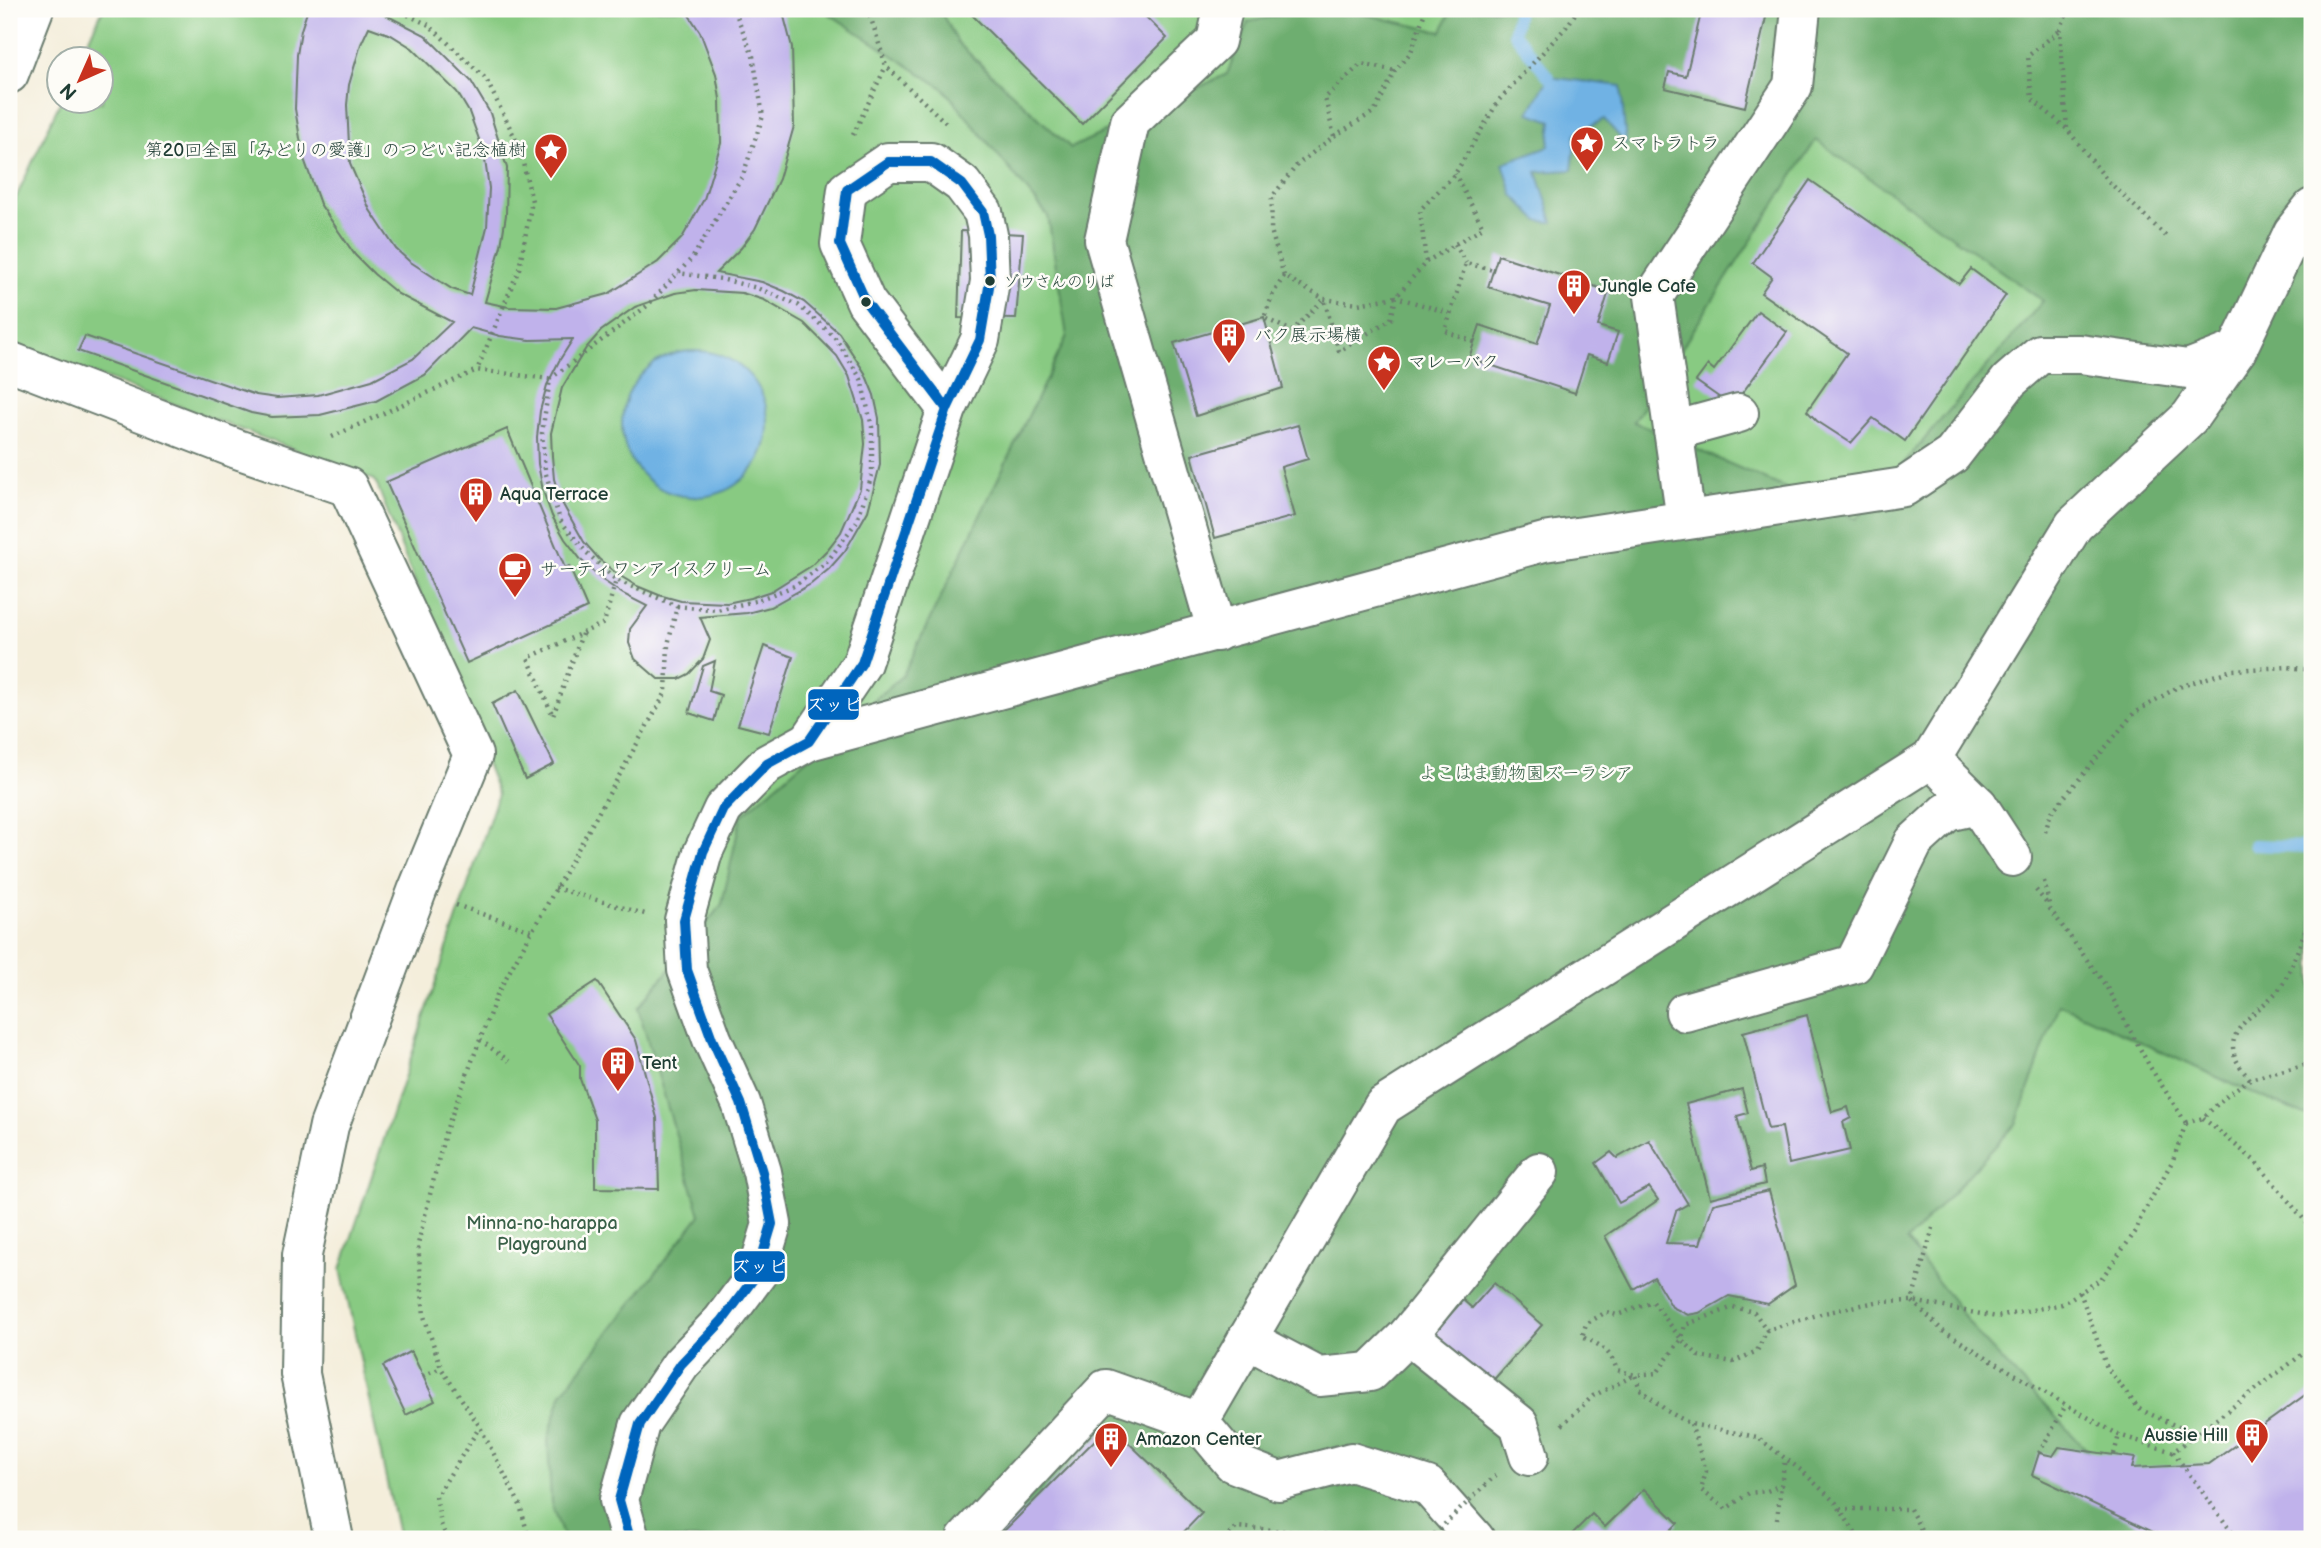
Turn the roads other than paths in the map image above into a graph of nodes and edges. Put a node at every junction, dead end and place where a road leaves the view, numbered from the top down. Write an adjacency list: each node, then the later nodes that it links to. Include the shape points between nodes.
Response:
1 (34, 9): 4 (street)
2 (1223, 9): 12 (street, via 1216,41 1130,122 1104,240)
3 (1801, 9): 10 (street, via 1793,86 1654,296)
4 (9, 74)
5 (2312, 208): 6 (street, via 2293,232)
6 (2237, 350): 11 (street, via 2188,369 2080,354 2040,354 2009,381 1952,455 1904,487); 14 (street, via 2190,417 2074,525)
7 (9, 361): 23 (street, via 348,487 472,755 329,1126 302,1255 300,1374)
8 (947, 409): 8 (street, via 866,302 841,244 847,190 888,162 931,162 962,184 983,212 990,281 980,340); 13 (street, via 862,663)
9 (1740, 413): 10 (street)
10 (1673, 431): 11 (street)
11 (1686, 520): 12 (street, via 1544,542)
12 (1217, 632): 13 (street)
13 (809, 741): 24 (street, via 767,764 723,809 703,852 684,920 687,970 741,1103 772,1224 757,1274 722,1321 681,1364 640,1424 619,1500)
14 (1931, 759): 15 (street); 20 (street, via 1383,1106)
15 (1978, 805): 16 (street); 17 (street, via 1947,812 1914,842 1854,964)
16 (2026, 863)
17 (1685, 1012)
18 (1539, 1172): 19 (street)
19 (1408, 1335): 20 (street, via 1370,1372 1319,1377); 22 (street, via 1519,1424)
20 (1247, 1339): 21 (street)
21 (1199, 1422): 25 (street, via 1106,1389); 26 (street, via 1233,1463 1279,1481 1351,1462 1428,1486)
22 (1529, 1456)
23 (334, 1539)
24 (630, 1539)
25 (966, 1539)
26 (1475, 1539)

